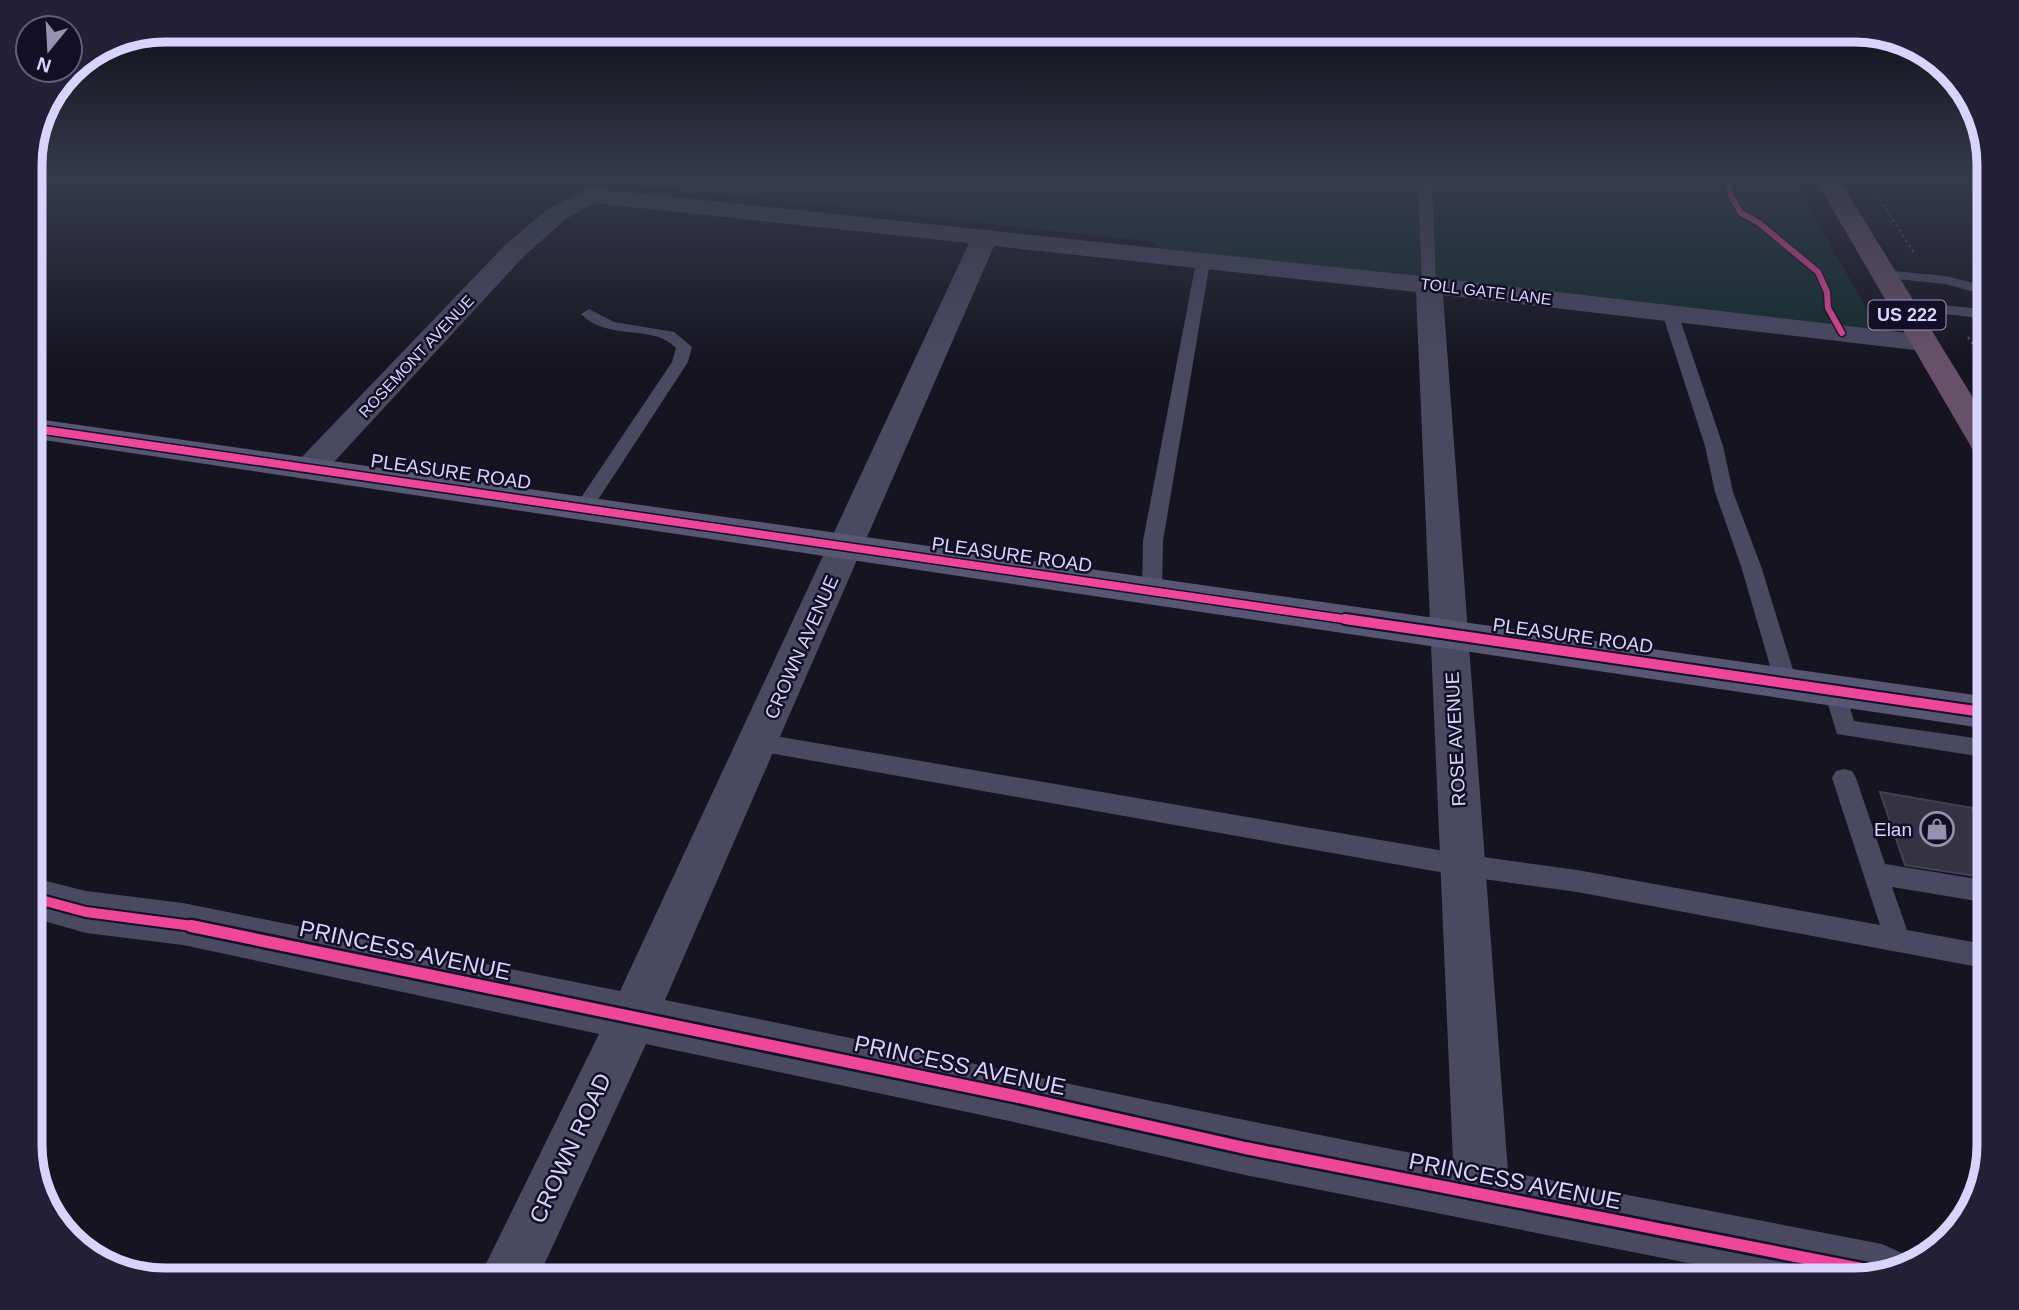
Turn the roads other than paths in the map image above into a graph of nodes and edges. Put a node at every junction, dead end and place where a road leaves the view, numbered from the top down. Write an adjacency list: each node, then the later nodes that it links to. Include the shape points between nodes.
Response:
1 (526, 240): 17 (street, ROSEMONT AVENUE)
2 (983, 240): 19 (street, CROWN AVENUE)
3 (995, 240): 6 (street, TOLL GATE LANE)
4 (1427, 240): 8 (lane)
5 (1862, 240): 7 (highway, US 222)
6 (1203, 261): 8 (street, TOLL GATE LANE); 20 (lane, via 1153,541)
7 (1882, 274): 9 (lane, via 1946,280); 10 (highway, US 222)
8 (1429, 285): 11 (street, TOLL GATE LANE); 21 (street, ROSE AVENUE)
9 (1977, 289)
10 (1902, 306): 13 (lane); 14 (highway, US 222)
11 (1670, 313): 14 (street, TOLL GATE LANE); 22 (lane)
12 (589, 314): 18 (lane, via 610,325 664,333 684,347 680,362)
13 (1977, 314)
14 (1923, 342): 16 (highway, US 222)
15 (42, 430): 17 (street, PLEASURE ROAD)
16 (1977, 430)
17 (310, 468): 18 (street, PLEASURE ROAD)
18 (583, 508): 19 (street, PLEASURE ROAD)
19 (846, 547): 20 (street, PLEASURE ROAD); 25 (street, CROWN AVENUE)
20 (1152, 592): 21 (street, PLEASURE ROAD)
21 (1448, 634): 22 (street, PLEASURE ROAD); 28 (street, ROSE AVENUE)
22 (1786, 683): 23 (street, PLEASURE ROAD)
23 (1835, 691): 24 (street, PLEASURE ROAD); 26 (lane, via 1845,728)
24 (1977, 711)
25 (758, 741): 28 (lane); 34 (street, CROWN AVENUE)
26 (1977, 747)
27 (1844, 778): 29 (lane)
28 (1462, 865): 32 (lane, via 1577,881); 35 (street, ROSE AVENUE)
29 (1875, 873): 30 (lane); 32 (lane)
30 (1977, 890)
31 (42, 900): 34 (street, PRINCESS AVENUE, via 86,912 183,924)
32 (1898, 941): 33 (lane)
33 (1977, 955)
34 (633, 1017): 35 (street, PRINCESS AVENUE); 36 (street, CROWN ROAD)
35 (1482, 1194): 37 (street, PRINCESS AVENUE)
36 (513, 1268)
37 (1850, 1268)

